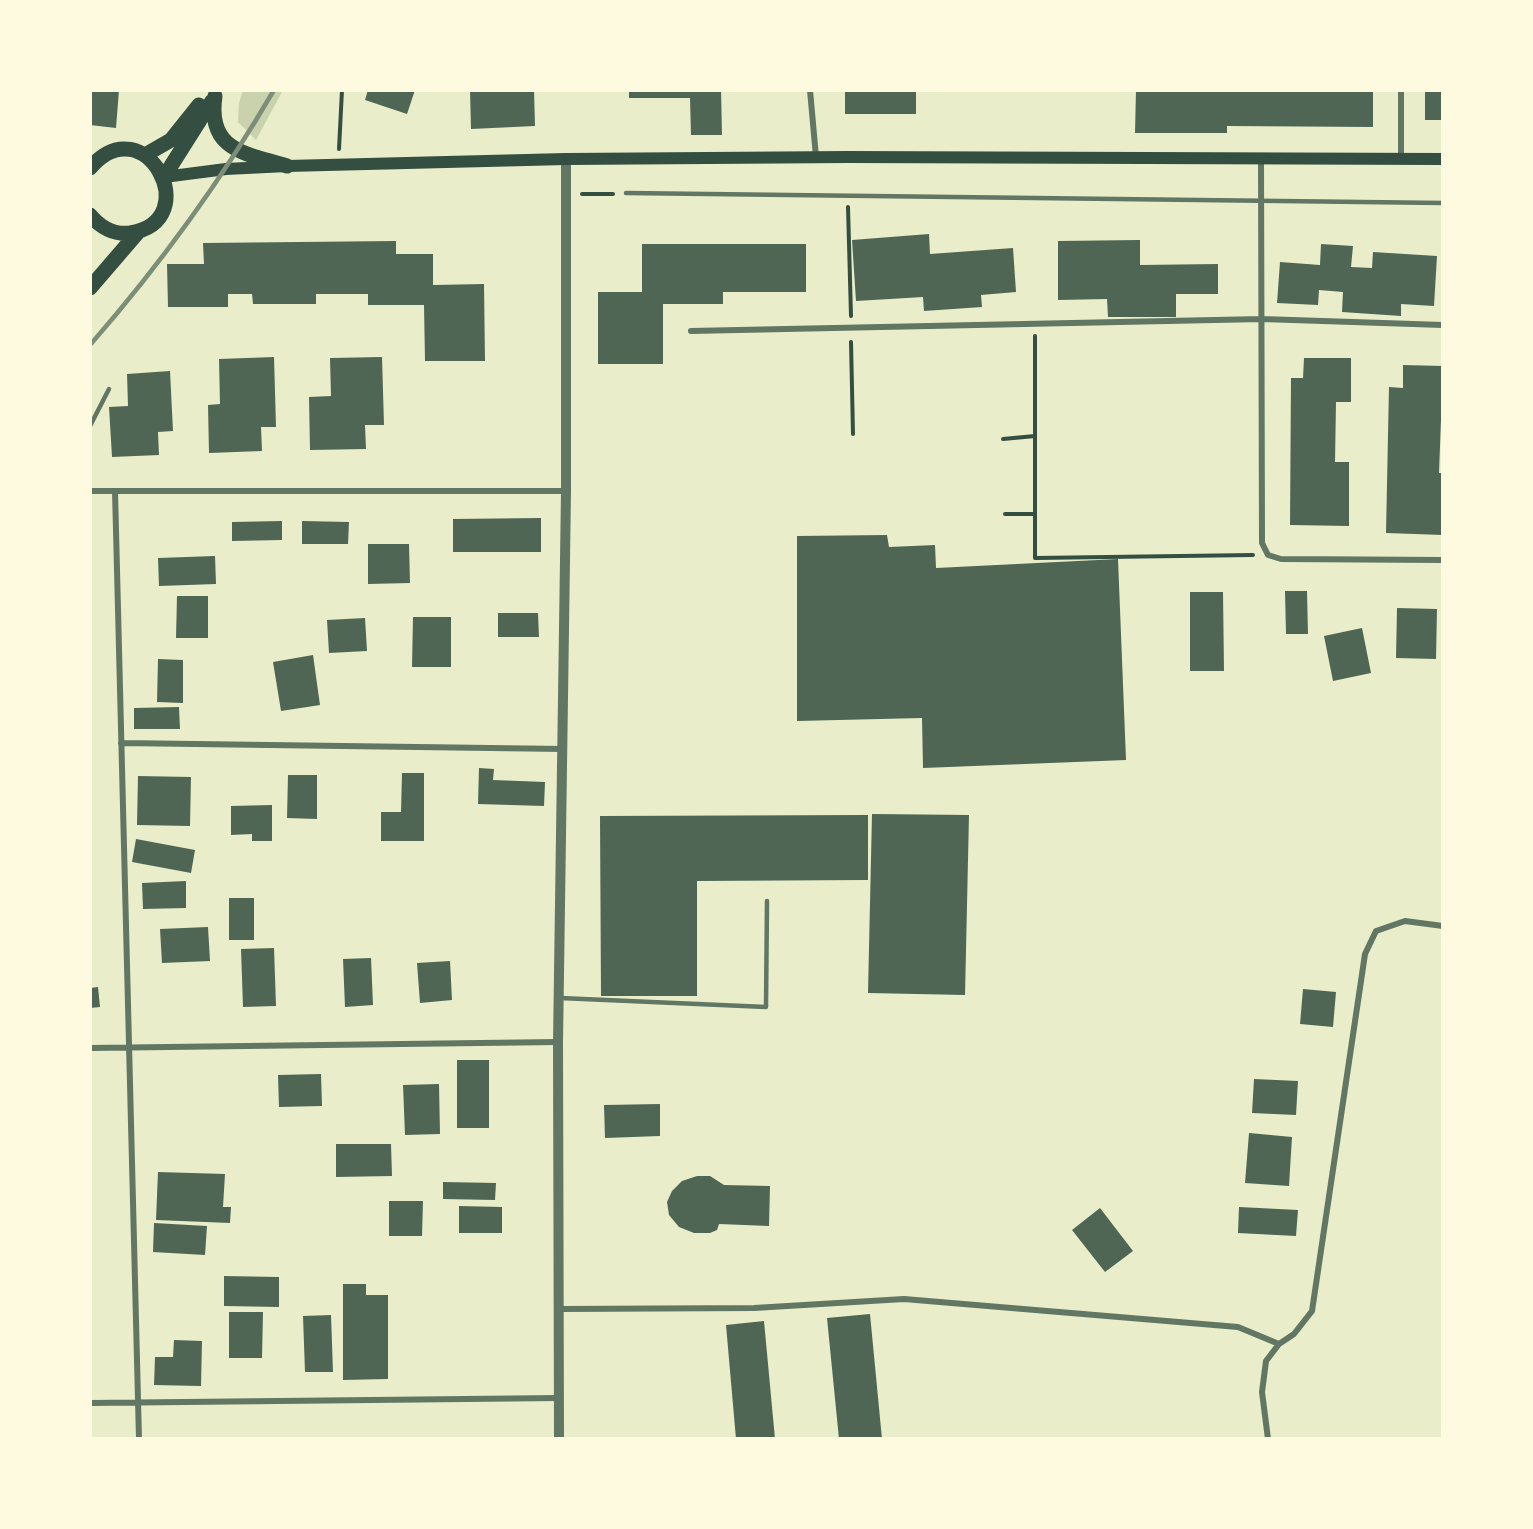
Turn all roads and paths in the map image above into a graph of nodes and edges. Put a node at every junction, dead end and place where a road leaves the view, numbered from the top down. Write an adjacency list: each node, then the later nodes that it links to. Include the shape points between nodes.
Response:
1 (342, 90): 12 (path)
2 (810, 90): 6 (street)
3 (1401, 90): 7 (street)
4 (214, 92): 5 (main road, via 171,140); 13 (main road, via 213,122 221,137 238,151); 14 (main road)
5 (145, 155): 11 (main road, via 124,149); 14 (main road)
6 (816, 157): 8 (main road); 9 (main road)
7 (1401, 158): 9 (main road); 10 (main road)
8 (566, 159): 12 (main road); 16 (street)
9 (1261, 159): 18 (street)
10 (1443, 159)
11 (92, 163)
12 (339, 164): 13 (main road)
13 (287, 166): 14 (main road)
14 (164, 177): 21 (main road, via 162,209 155,220)
15 (626, 194): 16 (path); 17 (lane)
16 (566, 195): 35 (street)
17 (848, 196): 18 (lane); 26 (path)
18 (1262, 201): 19 (lane); 23 (street)
19 (1443, 203)
20 (90, 215): 21 (main road, via 110,231)
21 (139, 231): 22 (main road)
22 (90, 288)
23 (1262, 319): 24 (street); 25 (street); 38 (street, via 1262,543)
24 (1035, 324): 26 (street); 31 (path)
25 (1443, 325)
26 (851, 328): 27 (street); 30 (path)
27 (691, 331)
28 (109, 389): 29 (lane)
29 (90, 426)
30 (853, 434)
31 (1035, 436): 32 (path); 37 (path)
32 (1003, 439)
33 (90, 491): 34 (street)
34 (115, 491): 35 (street); 40 (street)
35 (566, 491): 41 (street)
36 (1005, 514): 37 (path)
37 (1034, 514): 38 (path, via 1034,553 1039,560)
38 (1268, 555): 39 (street, via 1281,559)
39 (1443, 560)
40 (121, 743): 41 (street); 46 (street)
41 (564, 749): 44 (street)
42 (767, 901): 44 (lane, via 766,1007)
43 (1443, 926): 49 (street, via 1405,921 1376,931 1365,954 1312,1311 1294,1334)
44 (560, 998): 45 (street)
45 (558, 1042): 46 (street); 48 (street)
46 (128, 1047): 47 (street); 52 (street)
47 (90, 1048)
48 (560, 1309): 49 (street, via 754,1308 904,1299 1238,1327); 50 (street)
49 (1279, 1344): 55 (street, via 1266,1361 1262,1392)
50 (559, 1398): 52 (street); 54 (street)
51 (90, 1403): 52 (street)
52 (138, 1404): 53 (street)
53 (139, 1439)
54 (559, 1439)
55 (1268, 1439)

